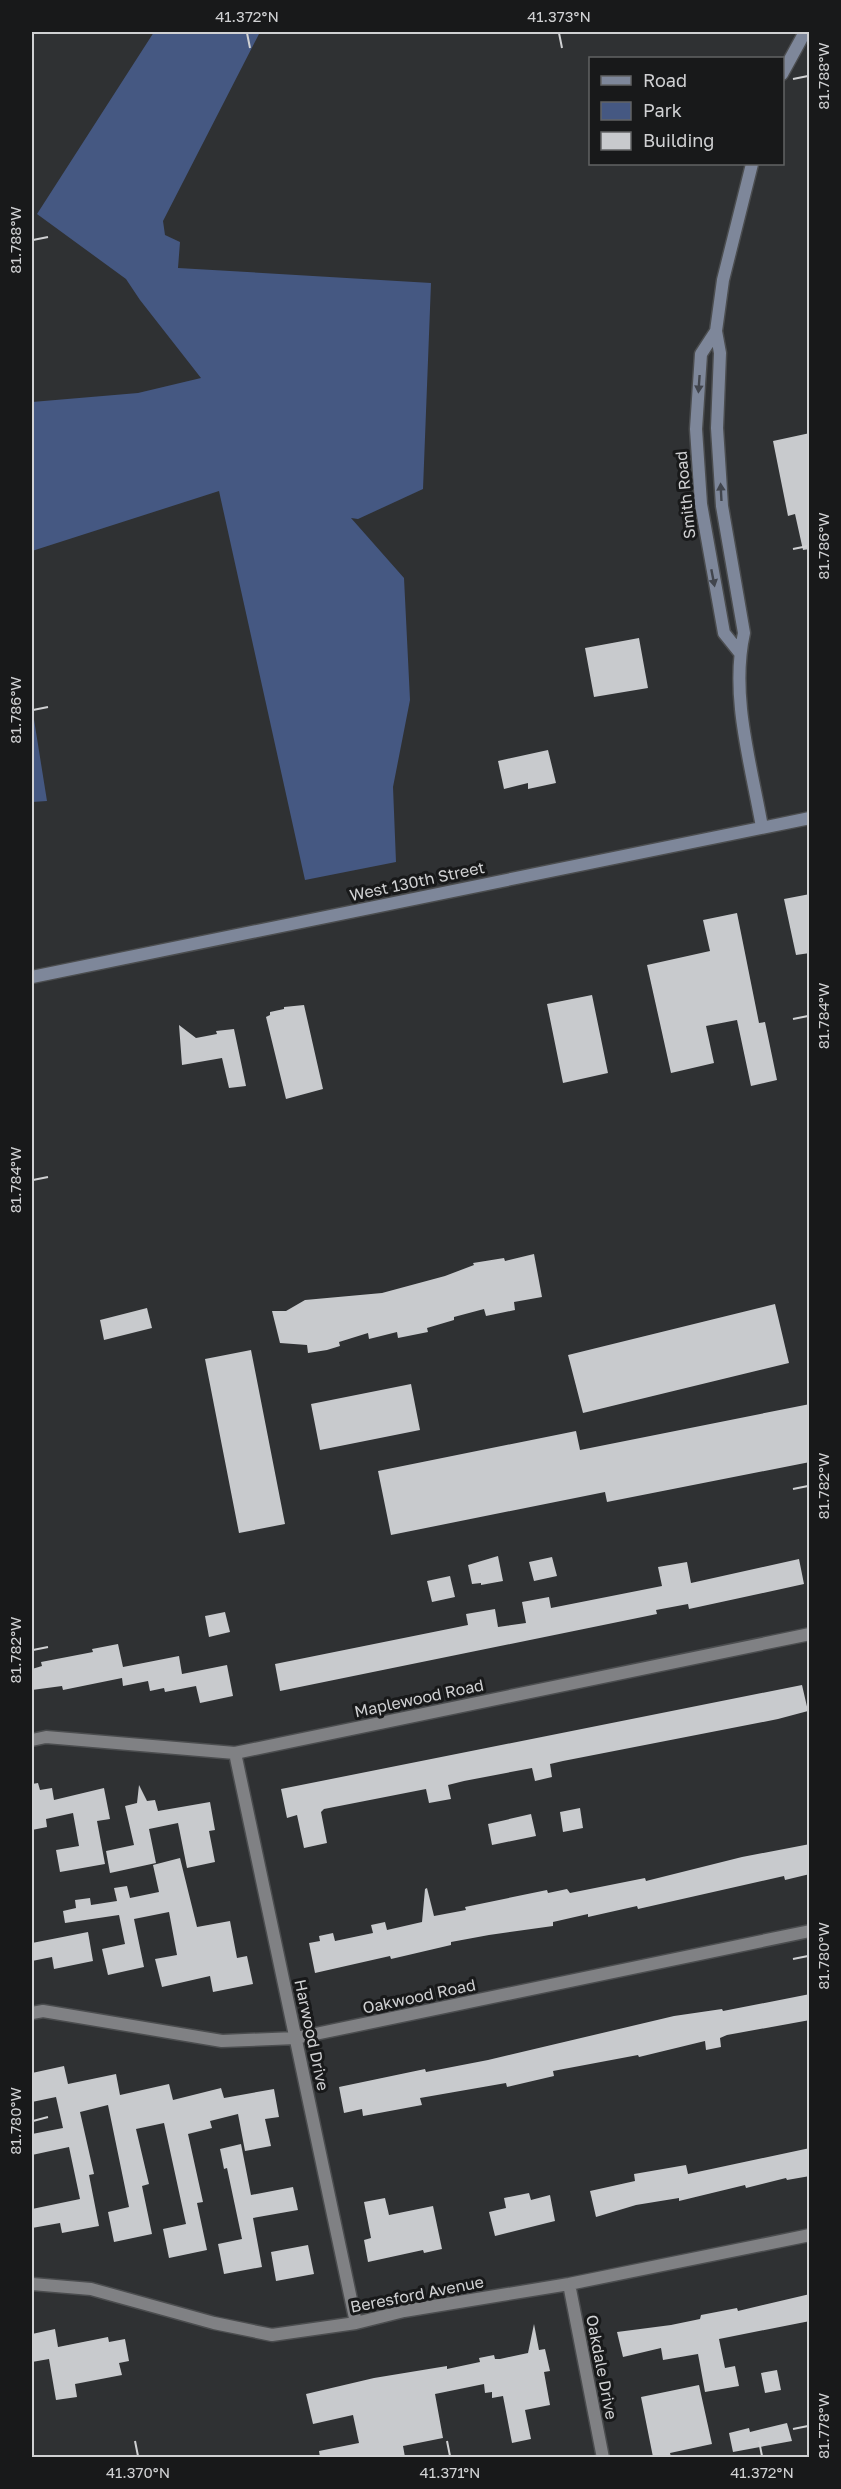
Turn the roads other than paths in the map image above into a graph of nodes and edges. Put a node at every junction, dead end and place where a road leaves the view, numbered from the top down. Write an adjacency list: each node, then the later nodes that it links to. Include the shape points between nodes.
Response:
1 (805, 32): 2 (main road)
2 (784, 72)
3 (752, 165): 4 (main road, Smith Road, via 723,280)
4 (716, 331): 5 (main road, Smith Road, one-way to 4, via 744,633 722,506 717,428 720,353); 5 (main road, Smith Road, one-way to 5, via 701,354 696,429 701,504 724,633)
5 (740, 653): 7 (main road, Smith Road, via 739,691)
6 (810, 818): 7 (main road, West 130th Street)
7 (762, 827): 8 (main road, West 130th Street)
8 (32, 977)
9 (810, 1634): 11 (street, Maplewood Road)
10 (32, 1740): 11 (street, Maplewood Road, via 46,1737)
11 (235, 1753): 14 (street, Harwood Drive)
12 (810, 1931): 14 (street, Oakwood Road)
13 (32, 2013): 14 (street, Oakwood Road, via 43,2011 222,2041)
14 (296, 2038): 18 (street, Harwood Drive)
15 (810, 2235): 17 (street, Beresford Avenue)
16 (32, 2284): 18 (street, Beresford Avenue, via 91,2289 272,2335)
17 (569, 2284): 18 (street, Beresford Avenue, via 404,2311); 19 (street, Oakdale Drive)
18 (356, 2324)
19 (603, 2457)

